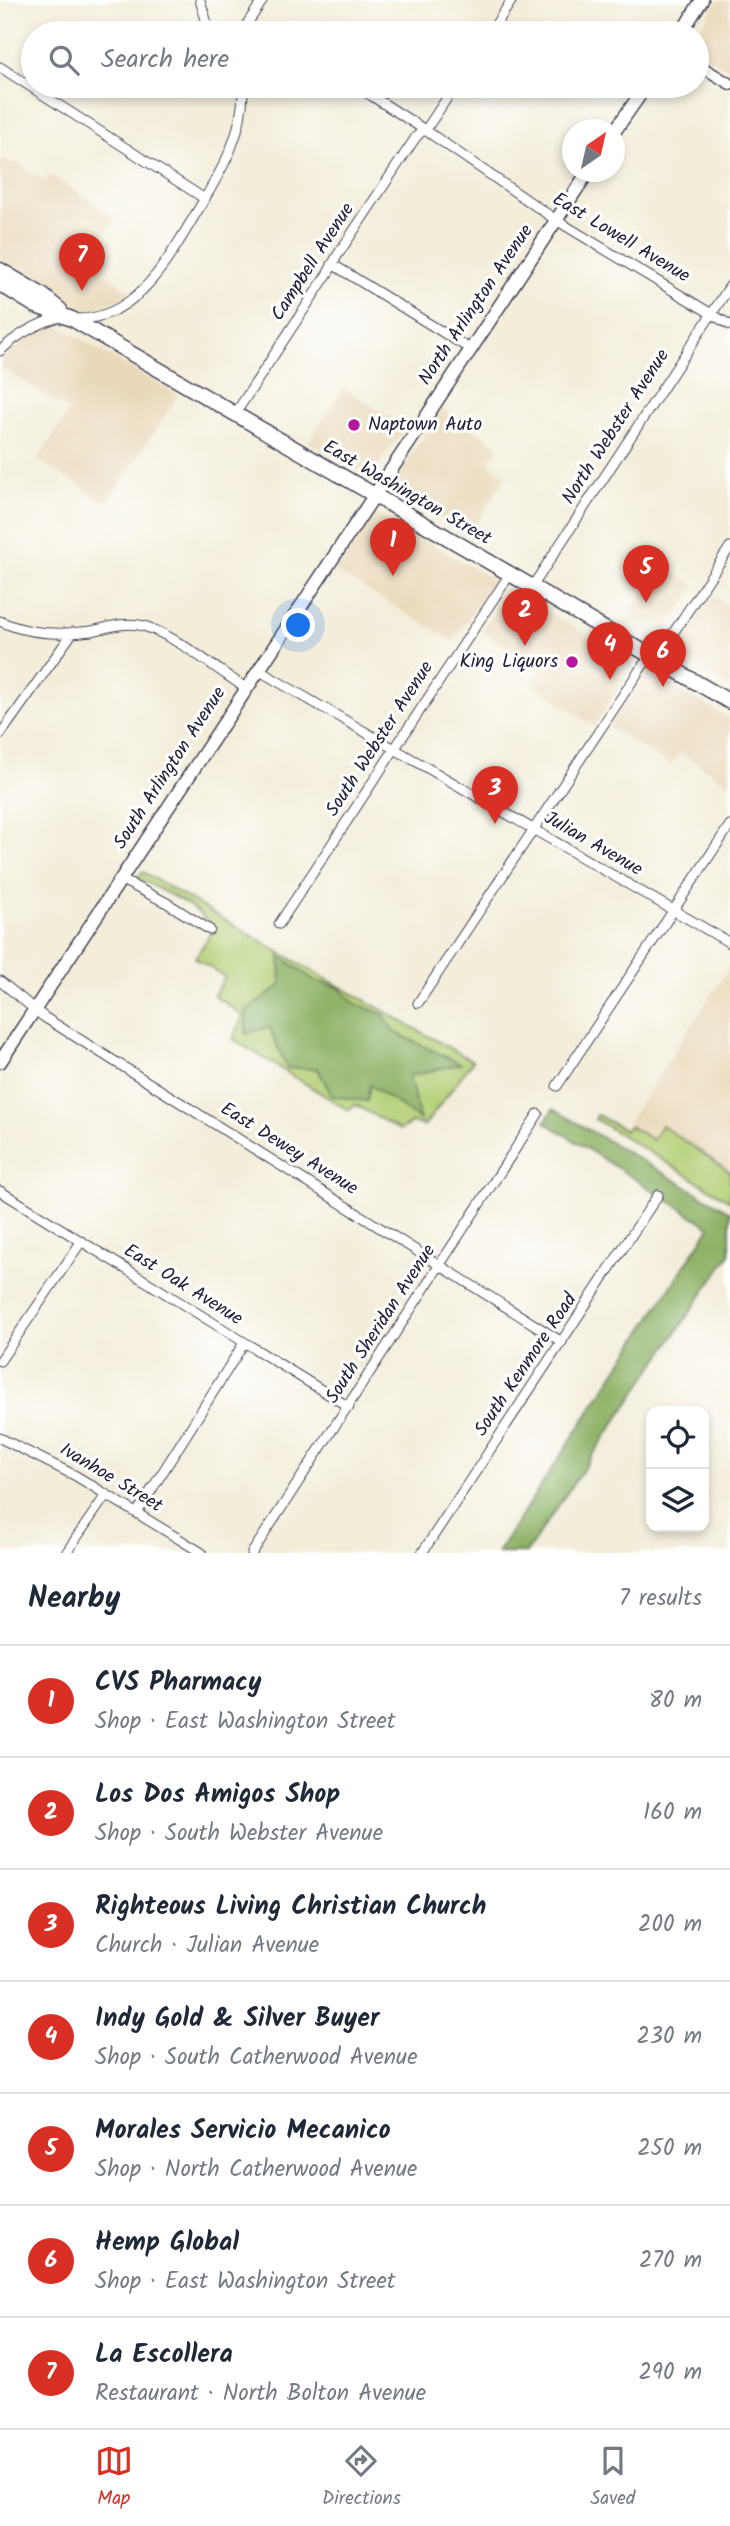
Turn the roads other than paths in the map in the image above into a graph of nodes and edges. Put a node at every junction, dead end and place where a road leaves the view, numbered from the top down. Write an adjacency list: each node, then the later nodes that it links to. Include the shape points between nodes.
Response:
1 (200, 0): 5 (street)
2 (263, 0): 6 (street)
3 (512, 0): 7 (street)
4 (702, 0): 8 (main road)
5 (206, 21)
6 (249, 21)
7 (498, 21)
8 (689, 21)
9 (0, 67): 11 (street)
10 (709, 71): 12 (street)
11 (21, 81)
12 (730, 84)
13 (48, 98): 21 (street)
14 (243, 98): 21 (street, via 237,138)
15 (375, 98): 19 (street, East Lowell Avenue)
16 (447, 98): 19 (street, Campbell Avenue)
17 (638, 98): 18 (main road)
18 (623, 119)
19 (424, 130): 22 (street, East Lowell Avenue); 23 (street, Campbell Avenue)
20 (582, 182): 22 (main road, North Arlington Avenue)
21 (205, 199): 28 (street, via 164,265 141,292 108,312 86,319)
22 (556, 220): 27 (street, East Lowell Avenue); 30 (main road, North Arlington Avenue)
23 (332, 264): 30 (street); 32 (street, Campbell Avenue)
24 (0, 270): 28 (main road, East Washington Street)
25 (0, 284): 28 (main road, East Washington Street, via 36,306)
26 (730, 286): 27 (street, North Webster Avenue)
27 (712, 314): 29 (street, East Lowell Avenue); 36 (street, North Webster Avenue)
28 (69, 318): 31 (street, via 48,321); 32 (main road, East Washington Street)
29 (730, 325)
30 (470, 349): 33 (main road, North Arlington Avenue)
31 (0, 351)
32 (234, 414): 33 (main road, East Washington Street)
33 (373, 495): 35 (main road, East Washington Street); 40 (main road, South Arlington Avenue)
34 (730, 547): 39 (street, via 662,650)
35 (510, 574): 36 (main road, East Washington Street); 44 (street, South Webster Avenue)
36 (532, 587): 39 (main road, East Washington Street)
37 (0, 621): 38 (street, via 32,631)
38 (73, 632): 41 (street, via 131,624 148,628); 43 (street)
39 (652, 656): 42 (main road, East Washington Street); 46 (street)
40 (258, 670): 41 (main road, South Arlington Avenue); 44 (street, Julian Avenue)
41 (246, 688): 47 (main road, South Arlington Avenue)
42 (730, 702)
43 (0, 736)
44 (395, 748): 46 (street, Julian Avenue); 49 (street, South Webster Avenue)
45 (730, 825): 48 (street)
46 (534, 830): 48 (street, Julian Avenue); 53 (street)
47 (120, 879): 50 (street); 54 (main road, South Arlington Avenue)
48 (674, 910): 51 (street, Julian Avenue); 56 (street)
49 (279, 924)
50 (209, 930)
51 (730, 943)
52 (0, 981): 54 (street, East Dewey Avenue)
53 (418, 1003)
54 (34, 1010): 55 (main road, South Arlington Avenue); 61 (street, East Dewey Avenue)
55 (0, 1062)
56 (557, 1086)
57 (538, 1114): 61 (street, South Sheridan Avenue)
58 (0, 1191): 60 (street, East Oak Avenue)
59 (658, 1195): 62 (street, South Kenmore Road)
60 (80, 1241): 63 (street, East Oak Avenue); 64 (street)
61 (441, 1264): 62 (street, East Dewey Avenue); 65 (street, South Sheridan Avenue)
62 (562, 1342): 72 (street, South Kenmore Road)
63 (244, 1343): 65 (street, East Oak Avenue); 68 (street)
64 (0, 1361)
65 (349, 1407): 71 (street, South Sheridan Avenue)
66 (0, 1438): 67 (street, Ivanhoe Street)
67 (106, 1494): 68 (street, Ivanhoe Street); 69 (street)
68 (137, 1513): 70 (street, Ivanhoe Street)
69 (66, 1553)
70 (202, 1553)
71 (252, 1553)
72 (422, 1553)

